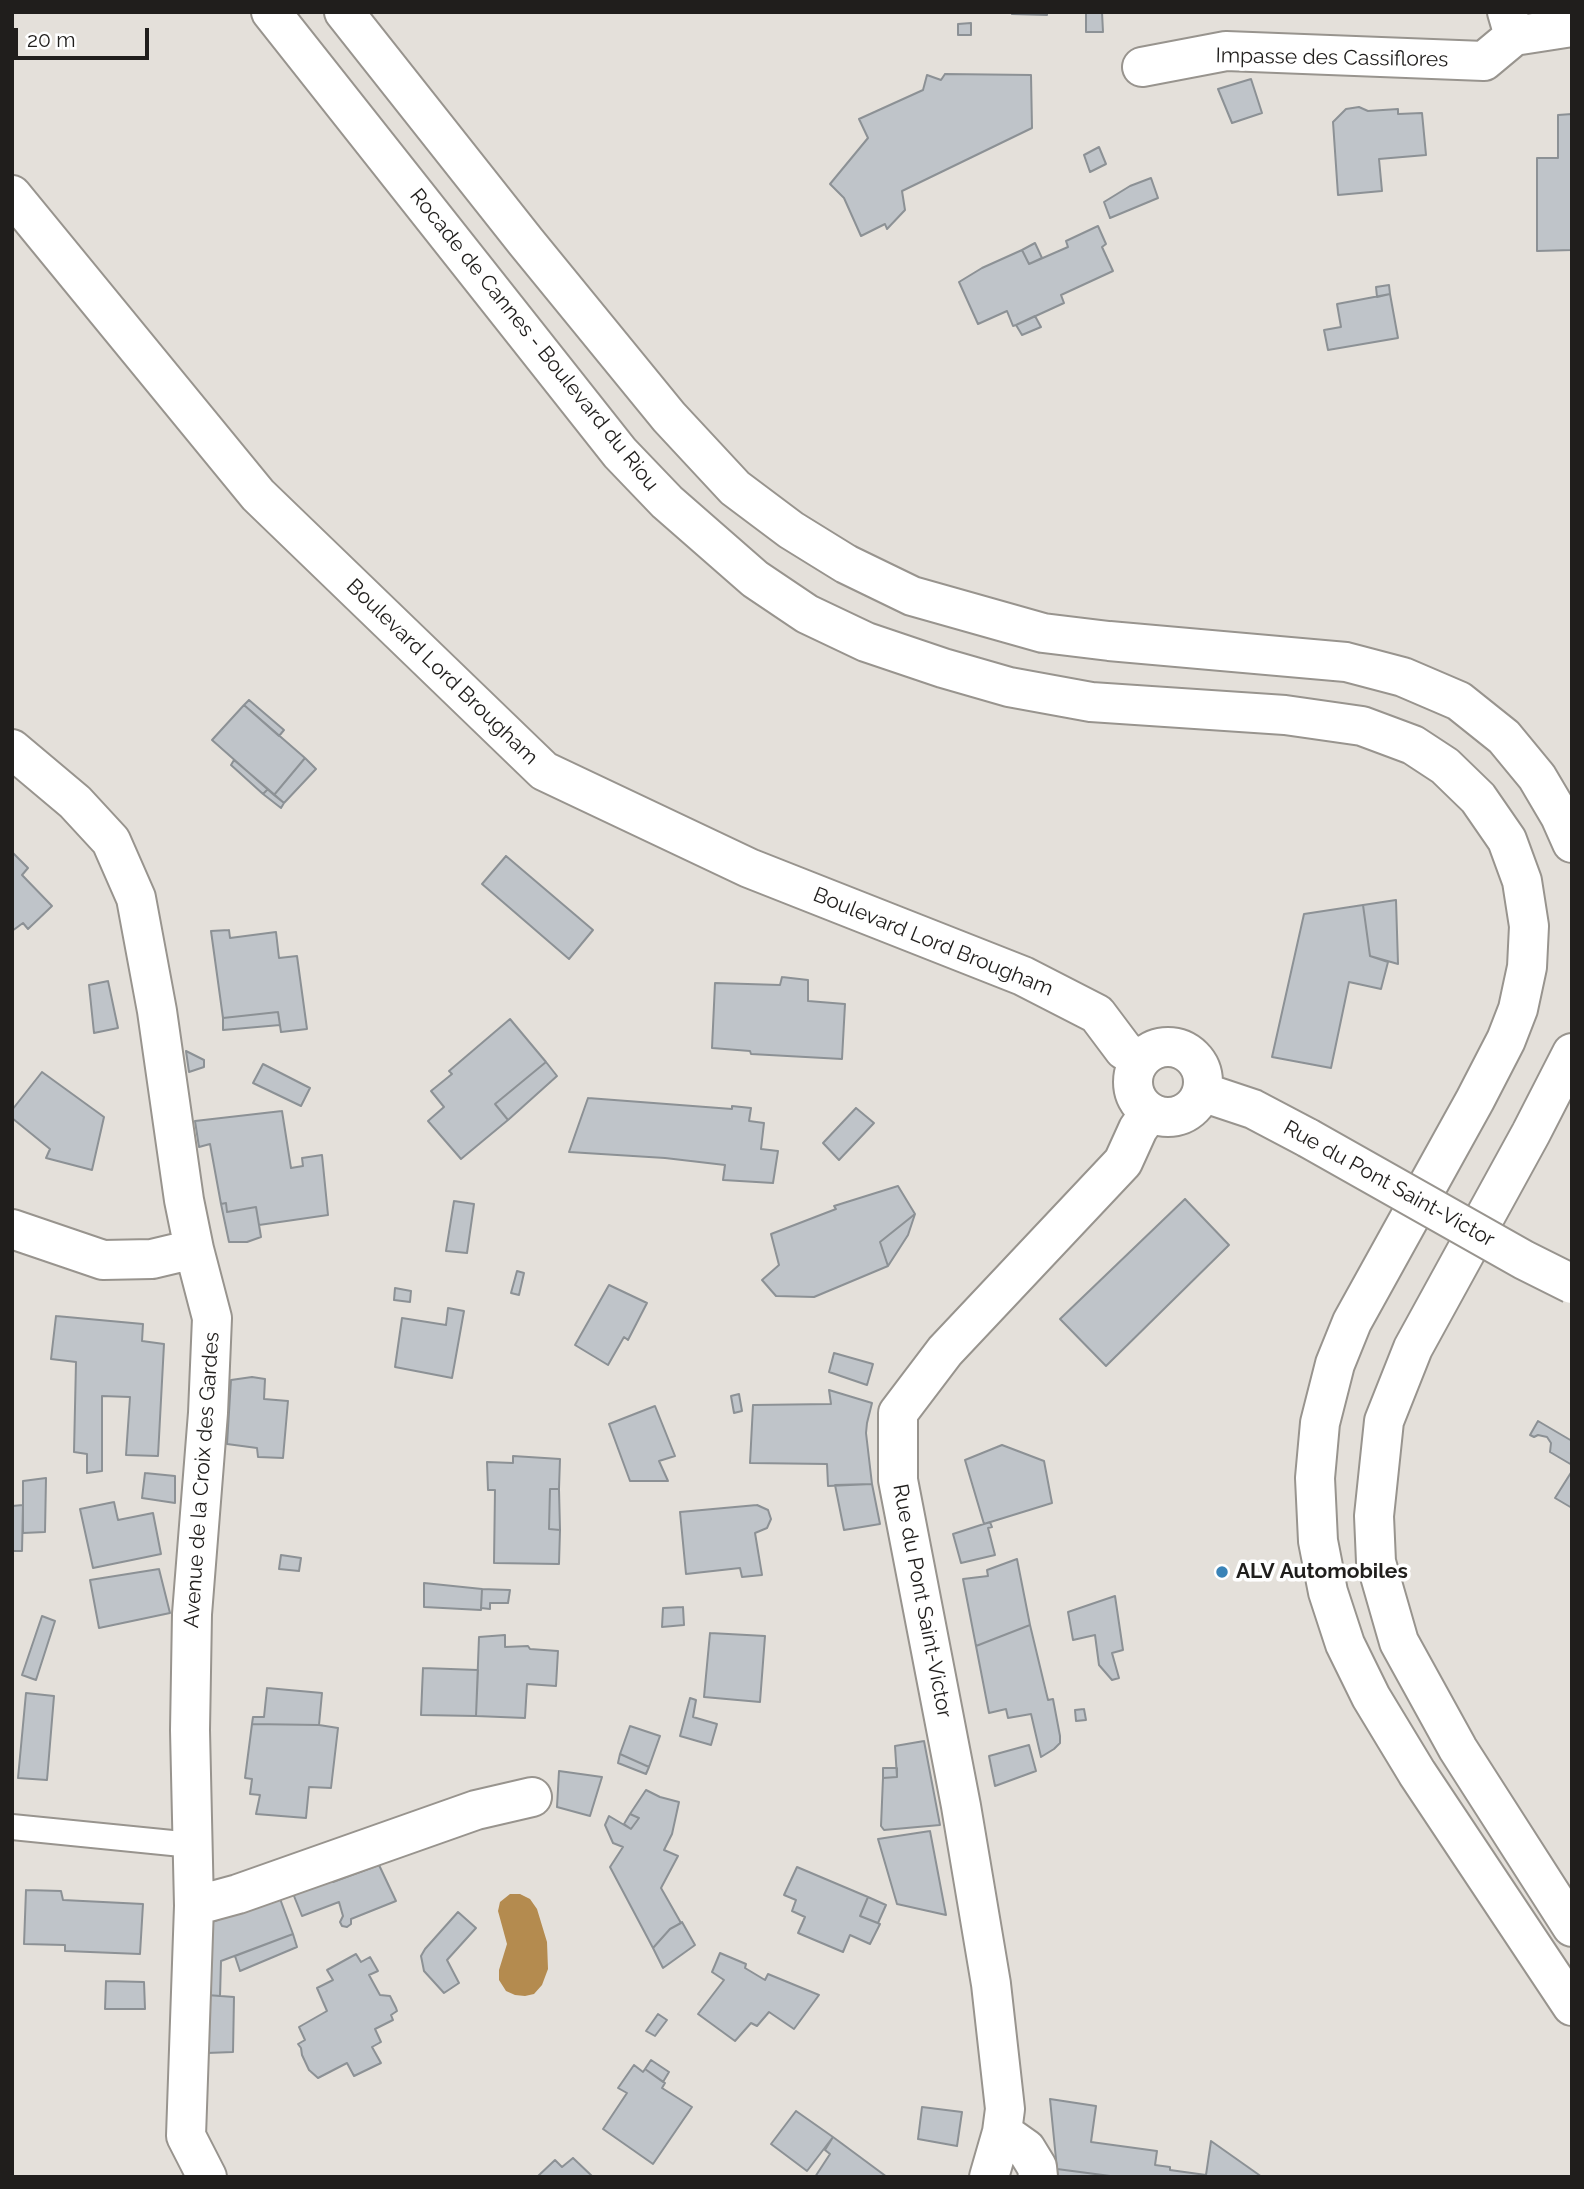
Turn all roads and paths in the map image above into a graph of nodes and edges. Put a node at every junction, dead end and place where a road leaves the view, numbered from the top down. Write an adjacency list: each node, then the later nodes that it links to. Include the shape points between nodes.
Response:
1 (271, 12): 21 (main road, Rocade de Cannes - Boulevard du Riou, via 620,453 667,502 755,579 807,614 866,642 1009,687 1091,702 1285,715 1363,726 1413,745 1445,766 1478,798 1507,840 1522,881 1529,926 1518,1009 1475,1100 1352,1322 1335,1364 1320,1423 1315,1478 1318,1541 1345,1644 1371,1697)
2 (344, 12): 8 (main road, via 669,417 735,488 791,530 846,564 912,596 1043,634 1346,662 1403,677 1459,701 1504,737 1537,778)
3 (1510, 24): 4 (main road, Impasse des Cassiflores); 5 (main road, Impasse des Cassiflores, via 1484,61 1226,51)
4 (1572, 27)
5 (1142, 67)
6 (12, 195): 10 (main road, Boulevard Lord Brougham, via 258,495 544,771 749,868 1023,976 1097,1014 1124,1050)
7 (12, 749): 14 (main road, Avenue de la Croix des Gardes, via 75,802 111,841 136,898)
8 (1572, 843)
9 (1572, 1053): 20 (main road, via 1413,1348 1384,1421 1374,1516 1376,1562 1399,1642 1458,1749)
10 (1140, 1060): 11 (main road, via 1169,1046 1185,1050 1197,1061); 12 (main road, via 1134,1088 1139,1102)
11 (1202, 1092): 12 (main road, via 1186,1112 1162,1116); 15 (main road, Rue du Pont Saint-Victor, bridge, via 1253,1109)
12 (1150, 1112): 22 (main road, Rue du Pont Saint-Victor, via 1123,1162 945,1351 898,1413 898,1480 991,1984 1005,2109)
13 (12, 1230): 14 (main road, via 103,1260 152,1259)
14 (194, 1249): 18 (main road, Avenue de la Croix des Gardes, via 212,1318 192,1627)
15 (1572, 1284)
16 (532, 1797): 19 (main road, via 476,1810)
17 (12, 1827): 18 (lane)
18 (192, 1845): 19 (main road, Avenue de la Croix des Gardes)
19 (194, 1906): 23 (main road, Avenue de la Croix des Gardes, via 186,2136)
20 (1572, 1927)
21 (1572, 2007)
22 (1002, 2132): 24 (main road, Rue du Pont Saint-Victor); 25 (main road, via 1026,2149)
23 (207, 2177)
24 (989, 2177)
25 (1038, 2177)

